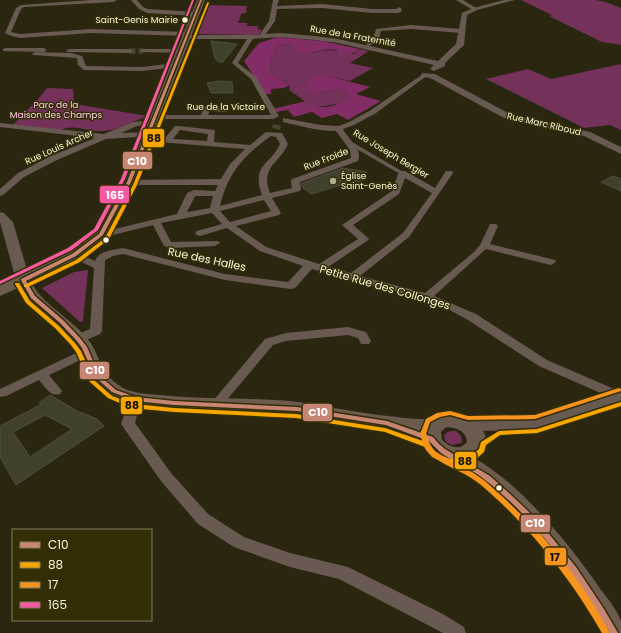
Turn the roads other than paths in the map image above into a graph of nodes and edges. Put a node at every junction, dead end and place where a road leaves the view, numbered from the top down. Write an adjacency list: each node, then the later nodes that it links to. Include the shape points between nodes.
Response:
1 (114, 0): 12 (street, via 23,6 19,8 8,33 20,36 91,31)
2 (134, 0): 10 (street, via 147,11)
3 (201, 0): 10 (main road)
4 (276, 0): 7 (street)
5 (459, 0): 8 (street)
6 (512, 0): 8 (street)
7 (274, 8): 9 (street, via 322,6 372,12); 14 (street, via 272,20)
8 (475, 8): 11 (street, via 463,15)
9 (399, 9)
10 (195, 14): 12 (main road)
11 (461, 30): 15 (street, via 411,27 383,29 378,30 376,40); 21 (street, via 460,45)
12 (187, 35): 13 (street, Rue de la Fraternité); 19 (main road)
13 (251, 37): 14 (street, Rue de la Fraternité); 28 (street, via 235,63 254,78)
14 (261, 37): 21 (street, Rue de la Fraternité, via 284,35 326,39)
15 (369, 44)
16 (5, 50): 17 (street)
17 (130, 51)
18 (143, 51): 19 (street)
19 (182, 51): 22 (main road)
20 (35, 54): 22 (street, via 80,57 81,66 84,68 142,69)
21 (442, 64): 23 (street)
22 (176, 65): 26 (main road)
23 (426, 75): 29 (street, via 378,108); 36 (street, Rue Marc Riboud, via 506,116 587,134)
24 (226, 110): 25 (street, via 207,109)
25 (204, 117): 26 (street, Rue de la Victoire); 28 (street, Rue de la Victoire)
26 (155, 119): 30 (street, Rue Louis Archer); 31 (main road)
27 (0, 125): 30 (street)
28 (277, 125): 29 (street, Rue de la Victoire); 35 (street); 44 (street, via 284,144 262,175)
29 (338, 129): 33 (street, Rue Joseph Bergier)
30 (106, 137): 31 (street); 42 (street, Rue Louis Archer, via 54,158 21,175)
31 (148, 137): 32 (street); 39 (main road)
32 (168, 140): 34 (street); 34 (street, via 178,128 212,132)
33 (350, 143): 37 (street, Rue Joseph Bergier); 44 (street, Rue Froide, via 355,158 326,168 319,174 295,181 297,189)
34 (210, 144): 35 (street)
35 (250, 147): 40 (street, via 237,160)
36 (621, 151)
37 (402, 173): 41 (street, Rue Joseph Bergier); 58 (street, via 396,192 347,225 364,239)
38 (449, 173): 41 (street)
39 (129, 182): 40 (street); 52 (main road)
40 (223, 182): 43 (street)
41 (437, 192): 59 (street, via 406,235)
42 (0, 193)
43 (218, 194): 45 (street); 47 (street, via 190,195)
44 (266, 198): 45 (street); 49 (street, via 276,214)
45 (214, 210): 47 (street); 49 (street, Petite Rue des Collonges)
46 (0, 215): 60 (street, via 7,222)
47 (181, 216): 48 (street)
48 (156, 222): 52 (street); 53 (street, via 168,244 174,246)
49 (227, 224): 51 (street); 58 (street, Petite Rue des Collonges, via 263,249)
50 (493, 226): 54 (street)
51 (200, 233)
52 (101, 235): 55 (main road)
53 (215, 243)
54 (484, 246): 56 (street); 62 (street)
55 (74, 255): 57 (street); 60 (main road)
56 (551, 262)
57 (99, 266): 58 (street, Rue des Halles, via 100,259 123,252 225,277 291,286); 64 (street, via 96,331)
58 (315, 267): 59 (street, Petite Rue des Collonges)
59 (352, 277): 62 (street, Petite Rue des Collonges)
60 (23, 280): 61 (main road); 64 (main road, via 33,297 62,322)
61 (0, 291)
62 (427, 297): 68 (street, Petite Rue des Collonges, via 472,317 543,363)
63 (365, 341): 70 (street, via 362,335 348,331 286,337 269,342)
64 (82, 345): 65 (street); 69 (main road, via 97,376 114,391)
65 (41, 374): 66 (street); 67 (street)
66 (56, 391)
67 (2, 393)
68 (621, 397): 72 (street, via 536,424 504,425)
69 (135, 399): 70 (main road); 75 (street, via 128,424 166,477 203,518 239,542 290,560 342,572)
70 (216, 405): 71 (main road, via 296,409)
71 (432, 432): 72 (main road, via 445,420 460,421); 73 (main road, via 438,449)
72 (473, 438): 73 (main road, via 464,454); 74 (main road)
73 (451, 455): 74 (main road)
74 (487, 477): 76 (main road, via 523,512 574,570)
75 (458, 633)
76 (614, 633)

